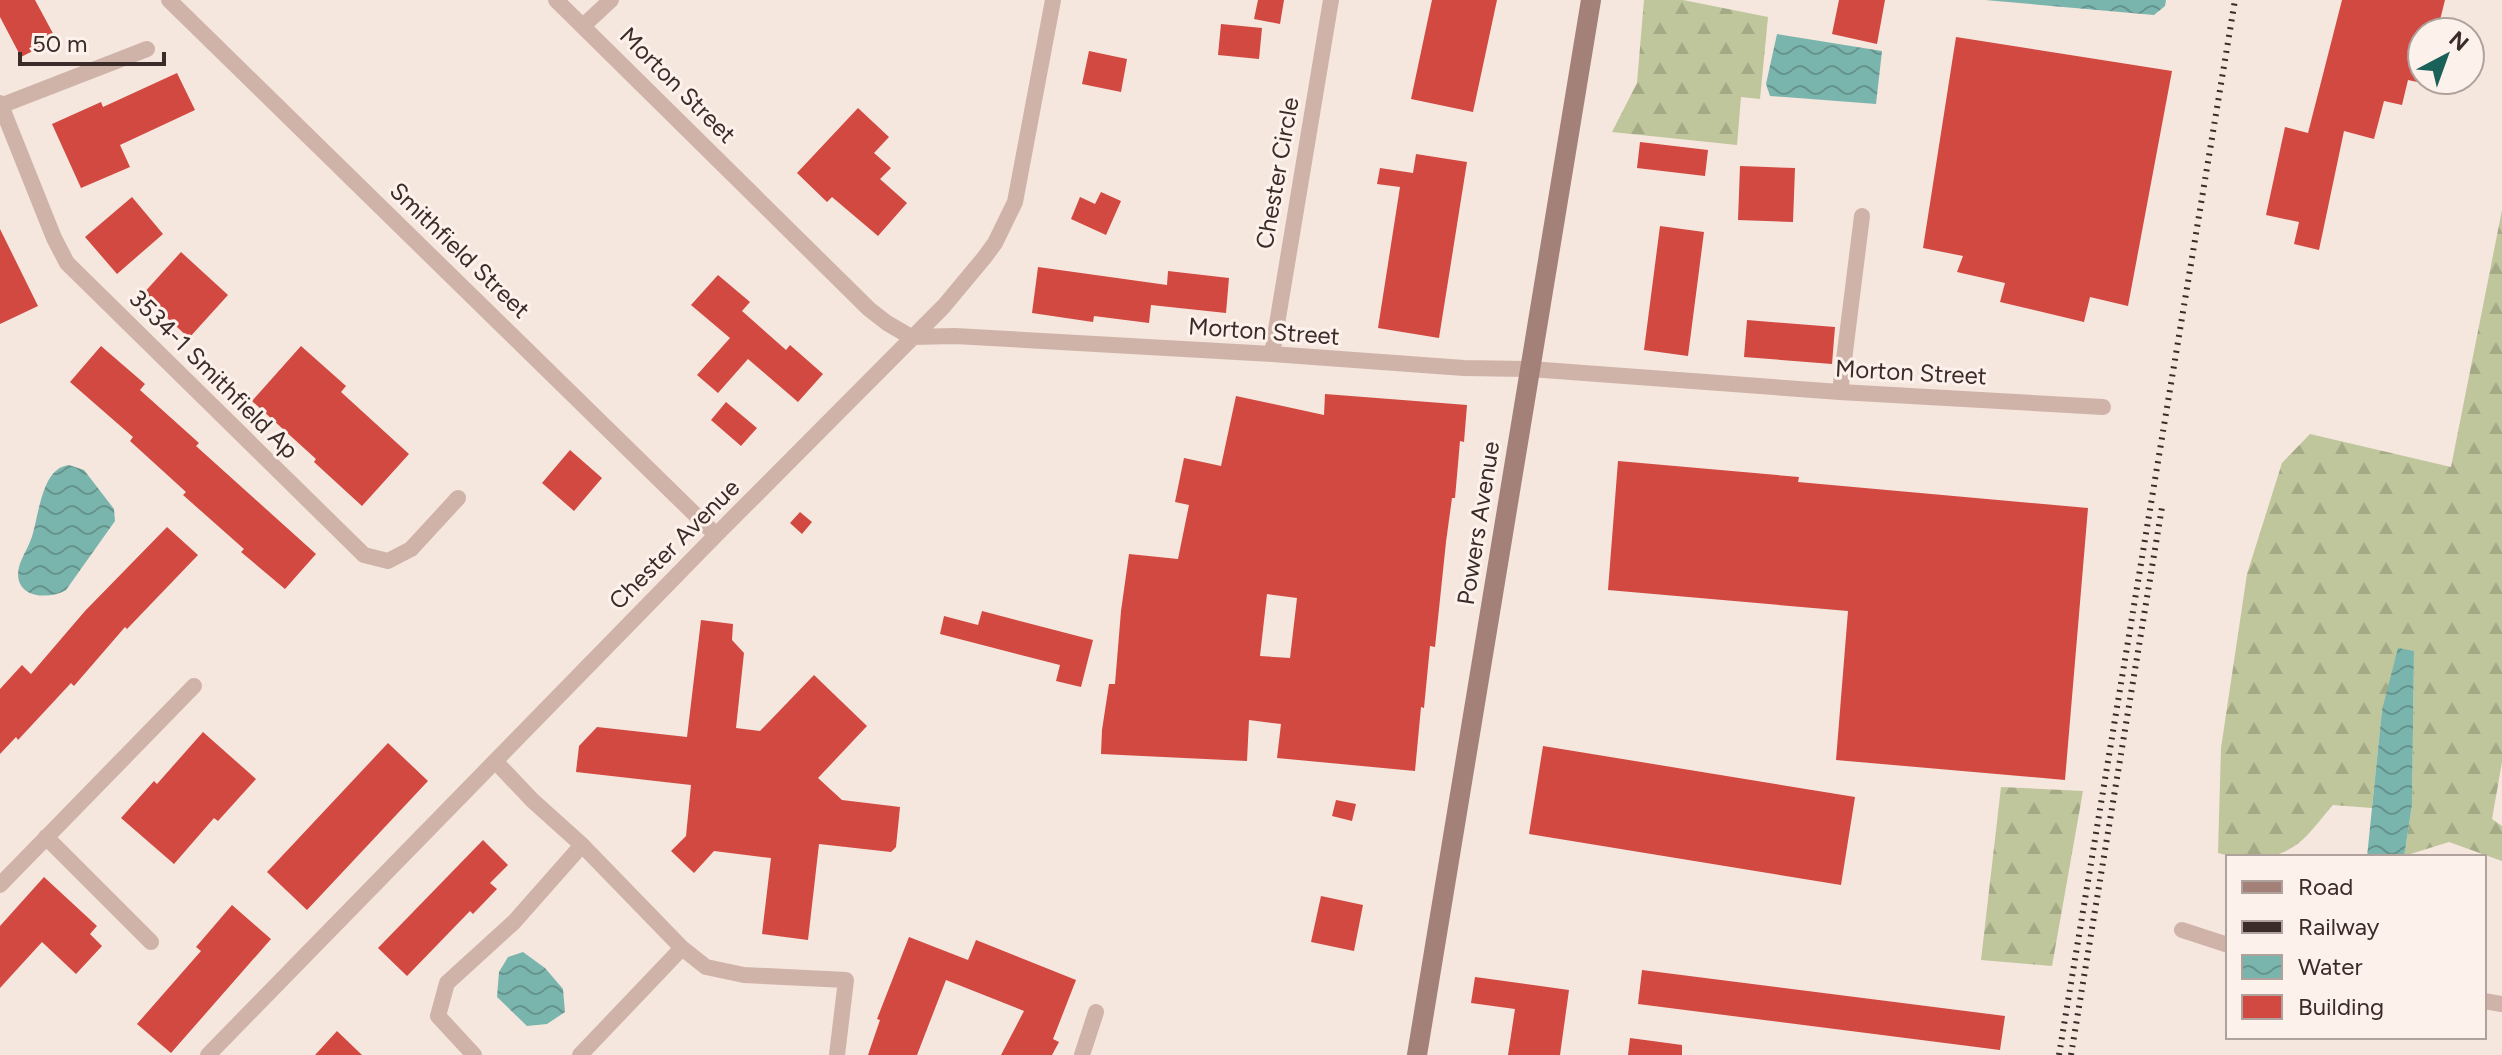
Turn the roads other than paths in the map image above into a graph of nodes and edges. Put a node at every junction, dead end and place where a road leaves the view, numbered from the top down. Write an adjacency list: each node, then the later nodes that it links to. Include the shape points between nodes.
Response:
1 (169, 0): 17 (street, Smithfield Street)
2 (556, 0): 7 (street, Morton Street)
3 (611, 0): 7 (street)
4 (1053, 0): 11 (street, Chester Avenue, via 1015,202 984,258)
5 (1331, 0): 12 (street, Chester Circle)
6 (1591, 0): 13 (street, Powers Avenue)
7 (583, 26): 11 (street, Morton Street, via 869,309)
8 (147, 49): 9 (street)
9 (0, 105): 16 (street, 3534-1 Smithfield Ap, via 67,263 364,555 388,561 411,549)
10 (1862, 216): 14 (street)
11 (911, 337): 12 (street, Morton Street); 17 (street, Chester Avenue)
12 (1272, 354): 13 (street, Morton Street)
13 (1530, 369): 14 (street, Morton Street); 33 (street, Powers Avenue)
14 (1840, 392): 15 (street, Morton Street)
15 (2103, 407)
16 (458, 498)
17 (716, 535): 19 (street, Chester Avenue)
18 (194, 686): 20 (street)
19 (495, 761): 21 (street); 28 (street, Chester Avenue)
20 (46, 837): 22 (street); 24 (street)
21 (582, 845): 26 (street); 29 (street, via 514,922 447,983 438,1016)
22 (0, 885)
23 (2182, 930): 25 (street)
24 (151, 942)
25 (2226, 944)
26 (682, 948): 30 (street); 31 (street, via 706,967 744,975 846,980)
27 (1096, 1012): 32 (street)
28 (208, 1055)
29 (474, 1055)
30 (580, 1055)
31 (837, 1055)
32 (1082, 1055)
33 (1417, 1055)

